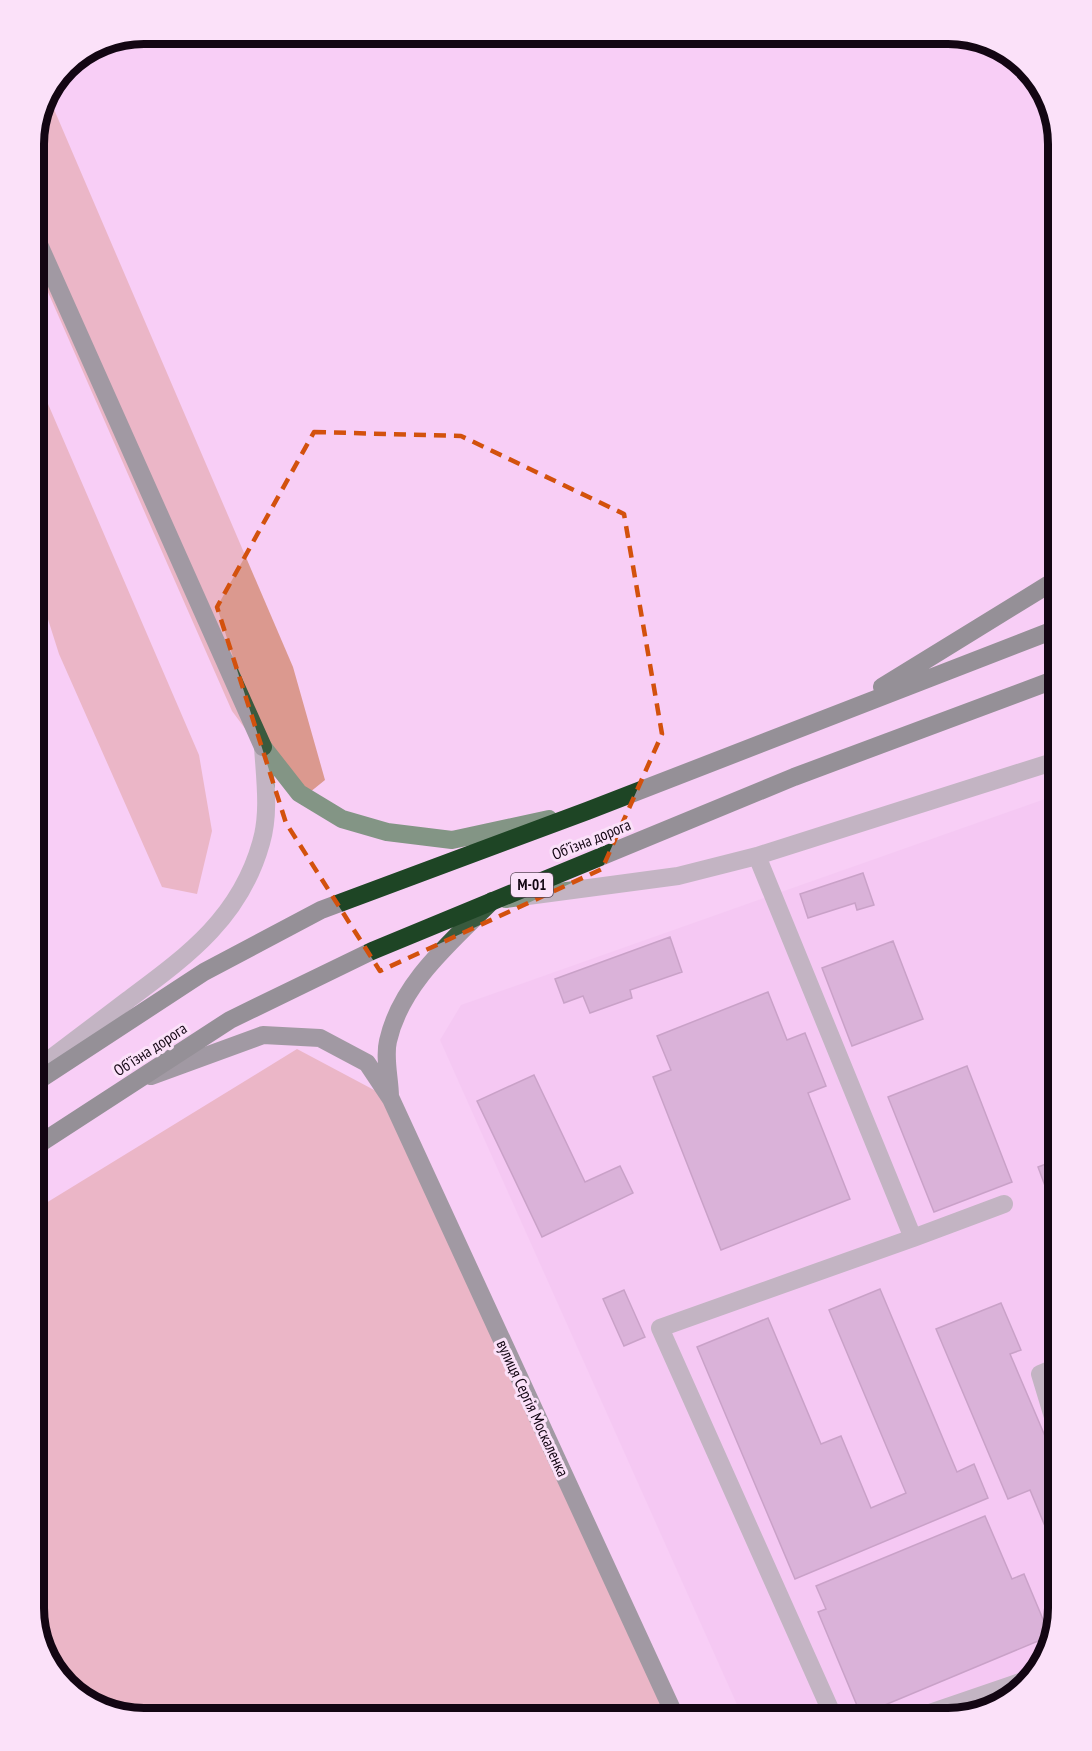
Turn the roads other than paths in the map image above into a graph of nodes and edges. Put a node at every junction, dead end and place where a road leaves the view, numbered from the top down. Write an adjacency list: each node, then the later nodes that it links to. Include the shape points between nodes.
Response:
1 (44, 256): 6 (main road)
2 (1048, 584): 5 (highway)
3 (1048, 632): 5 (highway, Обʼїзна дорога)
4 (1048, 682): 10 (highway, Обʼїзна дорога / М-01, via 794,777)
5 (848, 709): 8 (highway, Обʼїзна дорога)
6 (263, 747): 8 (street, via 299,793 342,819 387,832 452,840); 11 (street, via 266,804 262,842 247,881 217,927 193,951)
7 (1048, 763): 9 (street)
8 (587, 812): 12 (highway, Обʼїзна дорога, via 321,910 204,972)
9 (757, 855): 10 (street, via 678,876); 17 (street)
10 (492, 901): 13 (highway, Обʼїзна дорога / М-01, via 266,1001); 14 (main road, via 436,956 403,1001 388,1043)
11 (44, 1064)
12 (44, 1077)
13 (129, 1085): 14 (main road, via 263,1035 320,1038 367,1064); 15 (highway, Обʼїзна дорога / М-01)
14 (390, 1099): 21 (main road, вулиця Сергія Москаленка)
15 (44, 1141)
16 (1004, 1204): 17 (street)
17 (913, 1238): 22 (street, via 660,1328)
18 (1048, 1371): 19 (street, via 1040,1374)
19 (1048, 1401)
20 (1012, 1685): 23 (street)
21 (671, 1708)
22 (829, 1708)
23 (944, 1708)

